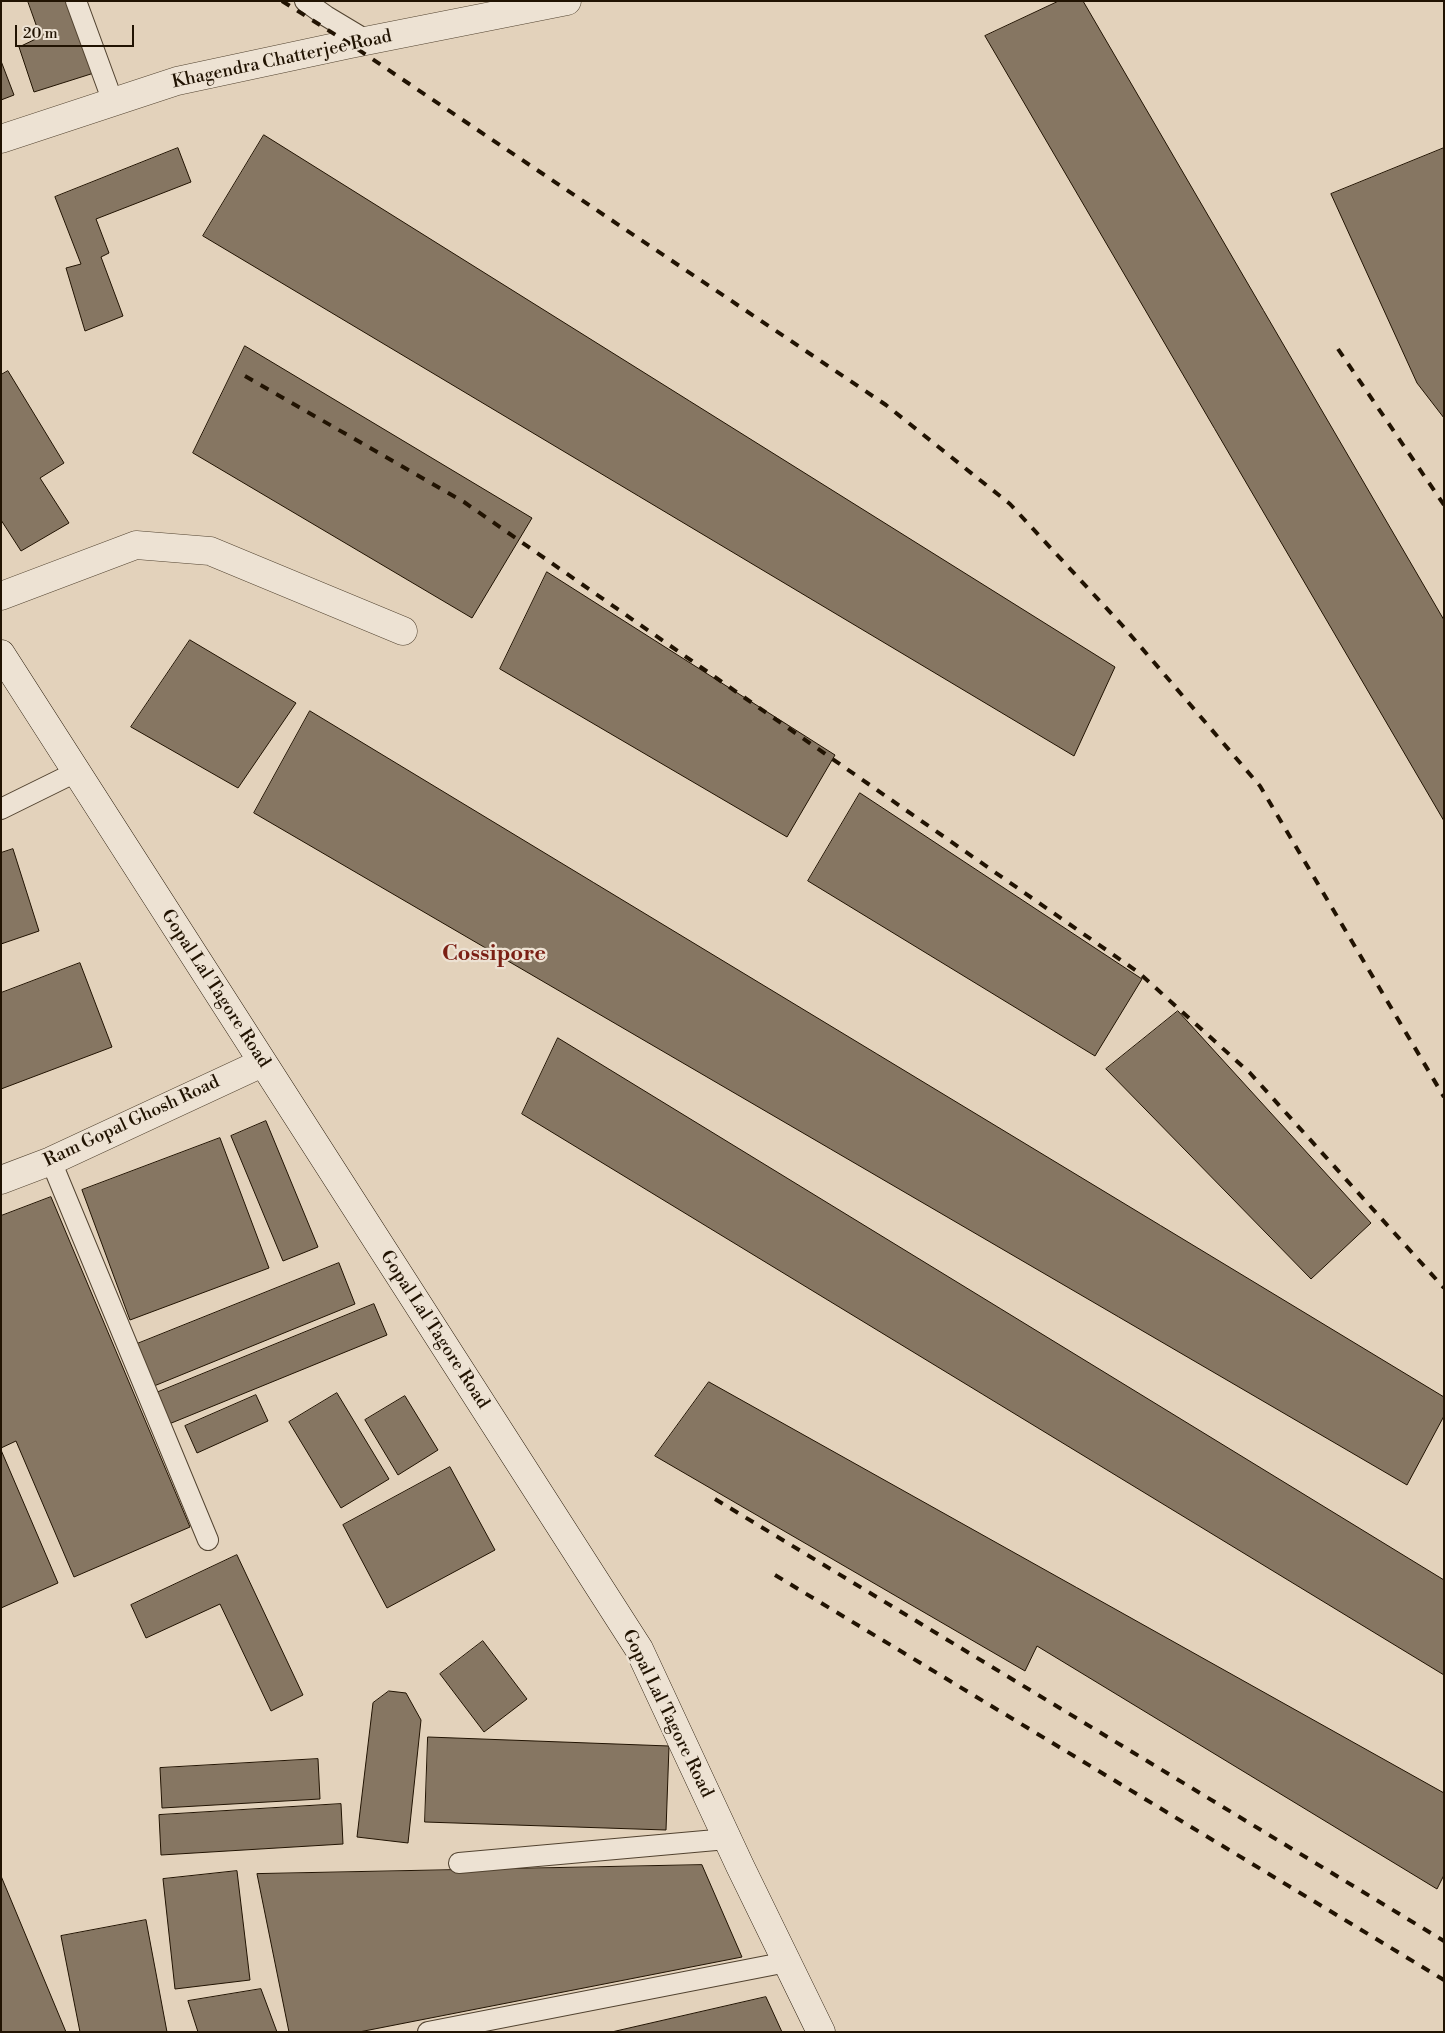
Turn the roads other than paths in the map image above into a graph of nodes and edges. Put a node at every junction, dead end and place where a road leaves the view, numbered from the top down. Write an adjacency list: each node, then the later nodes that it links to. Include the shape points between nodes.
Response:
1 (76, 1): 5 (lane)
2 (305, 1): 4 (lane)
3 (567, 1): 4 (street, Khagendra Chatterjee Road)
4 (366, 40): 5 (street, Khagendra Chatterjee Road, via 177,81)
5 (113, 102): 6 (street, Khagendra Chatterjee Road)
6 (1, 139)
7 (1, 596): 8 (street, via 136,545 210,551)
8 (403, 630)
9 (1, 654): 10 (street, Gopal Lal Tagore Road)
10 (76, 772): 11 (lane); 12 (street, Gopal Lal Tagore Road)
11 (1, 809)
12 (262, 1063): 13 (street, Ram Gopal Ghosh Road); 16 (street, Gopal Lal Tagore Road, via 638,1649)
13 (51, 1160): 14 (street, Ram Gopal Ghosh Road); 15 (lane)
14 (1, 1180)
15 (208, 1540)
16 (727, 1839): 17 (lane); 18 (street, Gopal Lal Tagore Road)
17 (459, 1863)
18 (787, 1962): 19 (lane); 20 (street, Gopal Lal Tagore Road)
19 (428, 2032)
20 (821, 2032)

